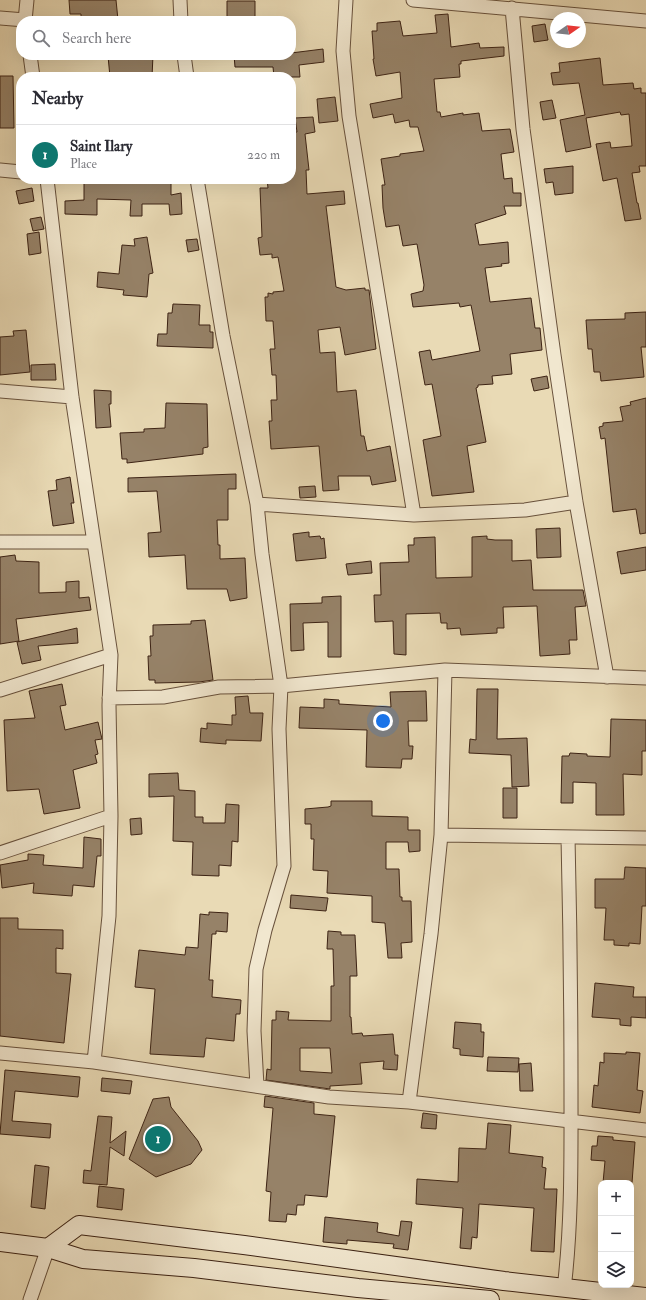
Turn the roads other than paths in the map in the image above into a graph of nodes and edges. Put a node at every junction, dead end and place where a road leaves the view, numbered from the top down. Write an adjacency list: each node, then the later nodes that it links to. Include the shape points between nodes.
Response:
1 (27, 0): 6 (street)
2 (180, 0): 7 (street)
3 (346, 0): 23 (street, via 343,51 349,116)
4 (413, 0): 5 (street)
5 (512, 8): 10 (street); 21 (street, via 523,129)
6 (25, 16)
7 (181, 16)
8 (0, 18): 9 (street)
9 (16, 20)
10 (646, 21)
11 (31, 60): 13 (street)
12 (185, 60): 14 (street)
13 (32, 72)
14 (186, 72)
15 (0, 170): 16 (street)
16 (16, 172)
17 (48, 184): 20 (street)
18 (198, 184): 22 (street, via 223,336)
19 (0, 391): 20 (street)
20 (72, 398): 25 (street)
21 (576, 502): 23 (street, via 525,510); 28 (street)
22 (257, 504): 23 (street); 30 (street)
23 (414, 515)
24 (0, 542): 25 (street)
25 (93, 542): 26 (street)
26 (111, 656): 31 (street); 32 (street)
27 (445, 670): 28 (street); 30 (street); 34 (street)
28 (607, 677): 29 (street)
29 (646, 678)
30 (281, 686): 32 (street, via 219,687 164,697); 40 (street, via 279,729 284,866 256,969 254,1031)
31 (0, 690)
32 (109, 698): 33 (street)
33 (111, 816): 37 (street); 39 (street, via 109,916)
34 (441, 835): 35 (street); 41 (street)
35 (568, 837): 36 (street); 42 (street)
36 (646, 838)
37 (0, 853)
38 (0, 1053): 39 (street)
39 (94, 1062): 40 (street)
40 (257, 1086): 41 (street, via 329,1097)
41 (409, 1102): 42 (street)
42 (571, 1120): 43 (street); 46 (street, via 570,1244)
43 (646, 1130)
44 (0, 1242): 45 (main road)
45 (48, 1248): 46 (main road, via 79,1225); 47 (main road, via 83,1259 194,1268); 49 (street)
46 (564, 1289): 48 (main road)
47 (356, 1294): 50 (main road)
48 (646, 1297)
49 (30, 1300)
50 (490, 1300)

